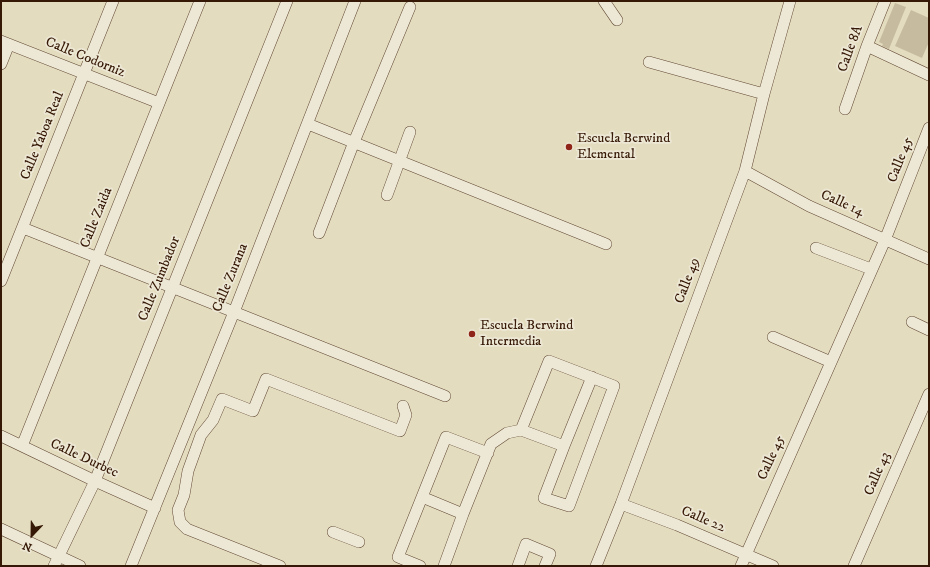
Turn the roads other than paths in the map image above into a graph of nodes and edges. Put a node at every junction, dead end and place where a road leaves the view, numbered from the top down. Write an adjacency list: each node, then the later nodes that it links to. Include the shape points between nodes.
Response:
1 (113, 1): 14 (street, Calle Yaboa Real)
2 (200, 1): 17 (street, Calle Zaida)
3 (287, 1): 35 (street, Calle Zumbador)
4 (355, 1): 19 (street, Calle Zurana)
5 (604, 1): 9 (street)
6 (790, 1): 16 (street, Calle 49)
7 (885, 1): 11 (street, Calle 8A)
8 (410, 7): 22 (street)
9 (617, 20)
10 (5, 42): 13 (street); 14 (street, Calle Codorniz)
11 (867, 46): 15 (street); 18 (street, Calle 8A)
12 (649, 62): 16 (street)
13 (1, 64)
14 (84, 74): 17 (street, Calle Codorniz); 26 (street, Calle Yaboa Real)
15 (929, 75)
16 (764, 94): 24 (street, Calle 49)
17 (159, 103): 31 (street, Calle Zaida)
18 (845, 109)
19 (308, 124): 22 (street); 36 (street, Calle Zurana)
20 (929, 128): 28 (street, Calle 45)
21 (410, 132): 23 (street)
22 (354, 142): 23 (street); 27 (street)
23 (399, 160): 25 (street); 29 (street)
24 (745, 171): 28 (street, Calle 14, via 809,206); 52 (street, Calle 49)
25 (387, 195)
26 (23, 228): 31 (street); 34 (street, Calle Yaboa Real)
27 (319, 233)
28 (885, 240): 32 (street, Calle 14); 33 (street, Calle 45)
29 (606, 244)
30 (816, 248): 33 (street)
31 (98, 258): 35 (street); 47 (street, Calle Zaida)
32 (929, 259)
33 (871, 269): 40 (street, Calle 45)
34 (1, 281)
35 (173, 288): 36 (street); 50 (street, Calle Zumbador)
36 (234, 312): 43 (street); 53 (street, Calle Zurana)
37 (912, 322): 38 (street)
38 (929, 330)
39 (773, 337): 40 (street)
40 (831, 362): 58 (street, Calle 45)
41 (592, 377): 45 (street, via 549,361); 48 (street); 48 (street, via 614,386 569,506 544,498)
42 (929, 394): 70 (street, Calle 43)
43 (445, 396)
44 (403, 406): 62 (street, via 406,415 400,431 266,379 253,412 222,399 213,420 201,435 188,471 184,495 178,510 180,522 187,528)
45 (521, 430): 48 (street); 49 (street, via 507,433 491,444)
46 (1, 436): 47 (street, Calle Durbec)
47 (22, 446): 50 (street, Calle Durbec)
48 (564, 446)
49 (488, 453): 51 (street, via 446,437); 54 (street)
50 (95, 481): 53 (street, Calle Durbec); 59 (street, Calle Zumbador)
51 (422, 497): 54 (street); 63 (street, via 398,557)
52 (621, 504): 58 (street, Calle 22); 67 (street, Calle 49)
53 (155, 508): 61 (street, Calle Zurana)
54 (463, 514): 64 (street)
55 (1, 529): 59 (street)
56 (333, 532): 57 (street)
57 (359, 542)
58 (746, 555): 68 (street, Calle 45); 69 (street, Calle 22)
59 (57, 561): 60 (street)
60 (80, 566)
61 (132, 566)
62 (280, 566)
63 (420, 566)
64 (444, 566)
65 (518, 566): 66 (street, via 526,544 550,554)
66 (545, 566)
67 (596, 566)
68 (741, 566)
69 (773, 566)
70 (854, 566)

